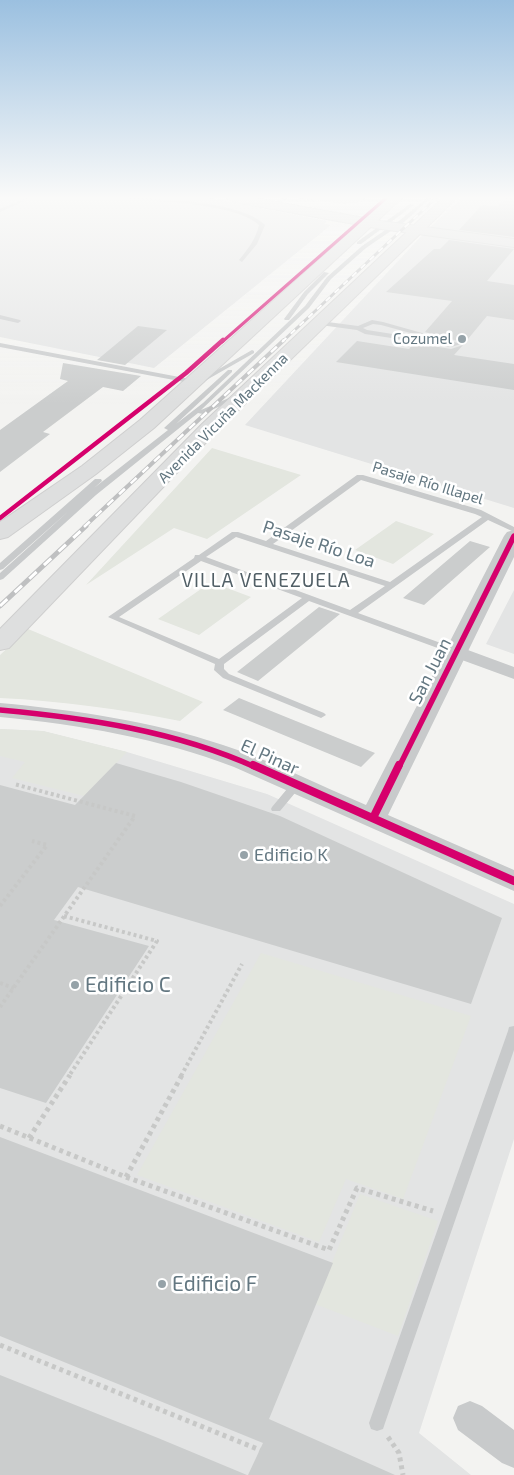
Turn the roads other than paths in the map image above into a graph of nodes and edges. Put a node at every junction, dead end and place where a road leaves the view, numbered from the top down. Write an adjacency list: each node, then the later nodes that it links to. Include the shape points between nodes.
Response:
1 (332, 267): 11 (main road)
2 (333, 267): 10 (lane)
3 (342, 267): 13 (lane, via 307,307)
4 (379, 267): 7 (main road, Avenida Vicuña Mackenna)
5 (0, 317): 6 (lane)
6 (18, 321)
7 (320, 323): 8 (lane); 12 (main road, Avenida Vicuña Mackenna)
8 (359, 328): 8 (lane, via 372,322 458,344 374,334)
9 (0, 345): 11 (lane)
10 (252, 352): 11 (lane); 20 (lane, via 168,427 83,492)
11 (191, 386): 16 (main road, via 101,461)
12 (248, 392): 13 (lane); 25 (main road, Avenida Vicuña Mackenna)
13 (191, 417): 21 (lane, via 93,493)
14 (488, 517): 15 (lane, Pasaje Río Illapel); 18 (lane, Pasaje Río Illapel, via 360,477); 22 (lane)
15 (514, 530)
16 (0, 532)
17 (514, 536): 26 (street, San Juan)
18 (270, 544): 19 (lane, Pasaje Río Loa, via 236,534); 22 (lane, Pasaje Río Loa)
19 (198, 557): 23 (lane); 27 (lane, via 112,617)
20 (0, 567)
21 (0, 577)
22 (392, 586): 24 (lane)
23 (309, 597): 24 (lane); 27 (lane)
24 (353, 612): 26 (lane)
25 (0, 643)
26 (457, 652): 28 (street); 33 (street, San Juan)
27 (220, 663): 30 (lane, via 219,670 226,676)
28 (514, 673)
29 (0, 710): 31 (street, El Pinar, via 73,716 148,730 218,751)
30 (321, 715)
31 (296, 785): 32 (lane); 33 (street, El Pinar)
32 (276, 809)
33 (373, 818): 34 (street, El Pinar)
34 (511, 875)
35 (514, 1031): 37 (lane)
36 (470, 1418): 38 (street)
37 (377, 1423)
38 (514, 1451)

